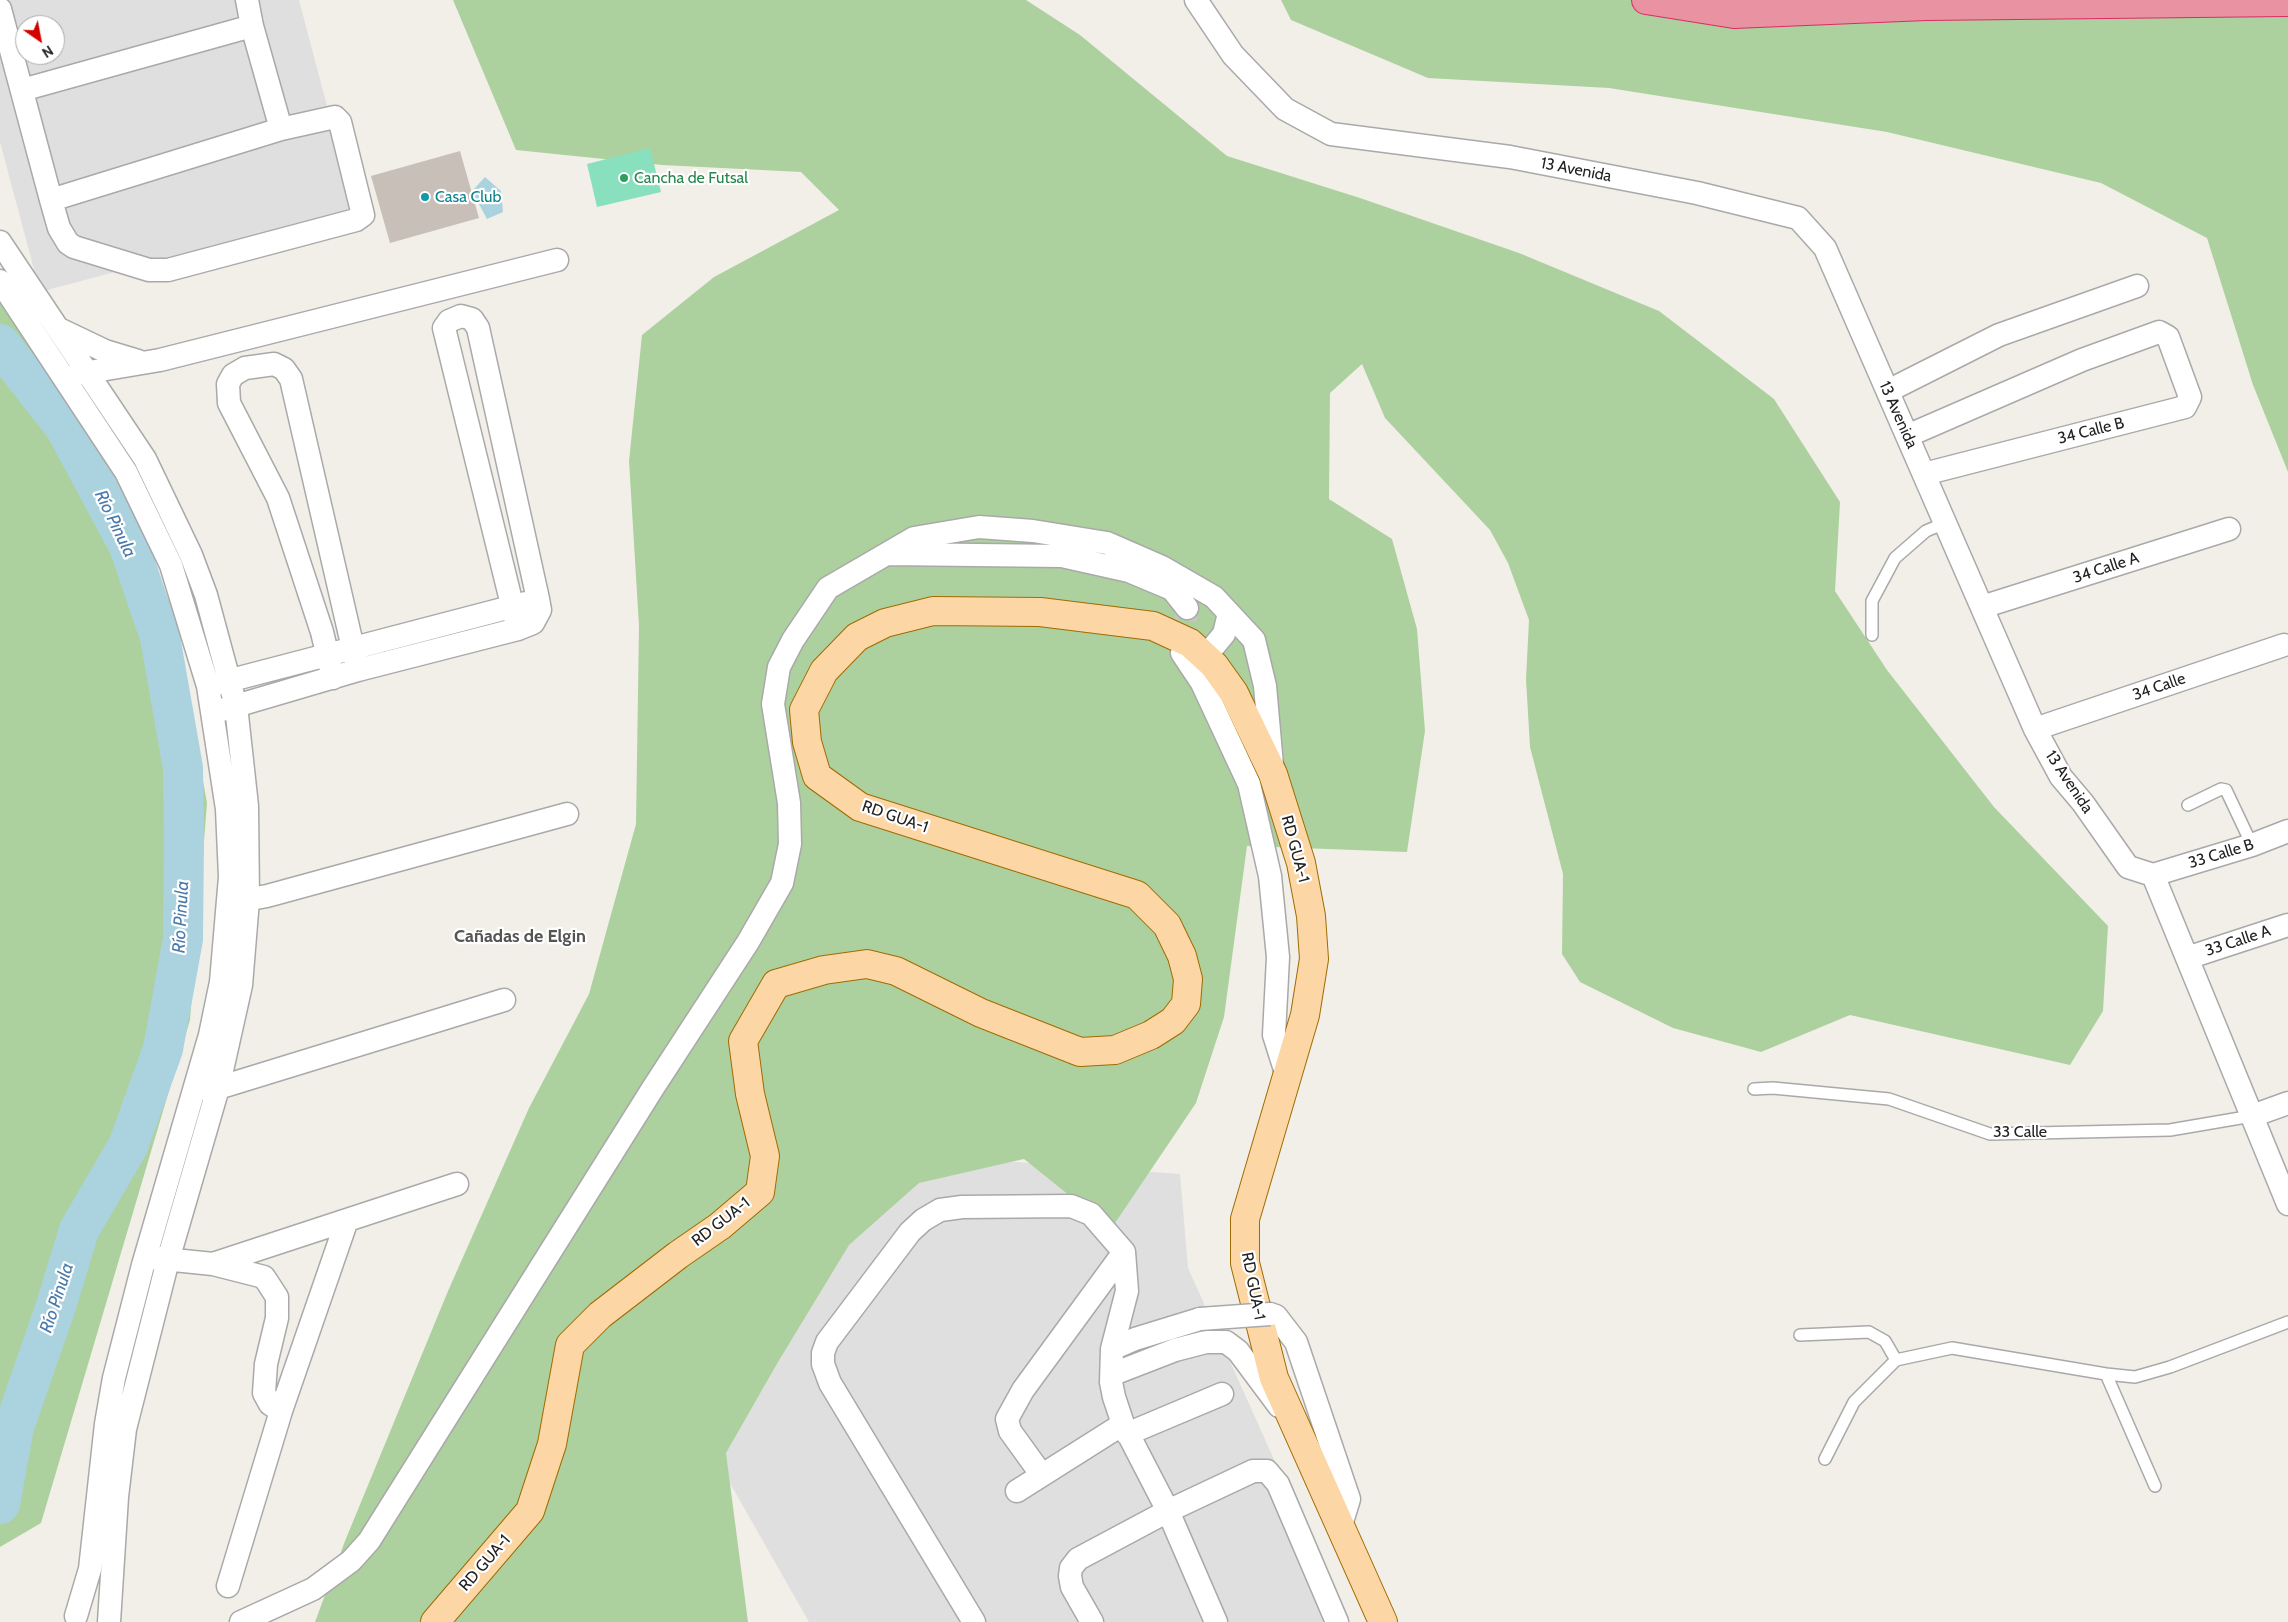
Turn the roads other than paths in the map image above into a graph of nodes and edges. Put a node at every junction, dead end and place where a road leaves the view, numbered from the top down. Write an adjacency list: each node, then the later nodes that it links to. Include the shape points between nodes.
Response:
1 (247, 0): 6 (street)
2 (1196, 0): 18 (street, 13 Avenida, via 1233,55 1285,109 1331,134 1510,157 1697,193 1798,218 1825,248)
3 (1646, 0): 4 (highway, via 1734,14 1926,6)
4 (2288, 2)
5 (0, 8): 7 (street)
6 (252, 26): 7 (street); 8 (street)
7 (22, 90): 9 (street)
8 (281, 129): 9 (street); 9 (street, via 338,119 363,215 360,219 157,271 68,243 59,228)
9 (51, 200)
10 (0, 242): 14 (street)
11 (557, 260): 15 (street)
12 (0, 281): 17 (street)
13 (2137, 286): 18 (street, via 1999,334)
14 (59, 329): 15 (street, via 105,351); 16 (street)
15 (143, 363): 16 (street)
16 (88, 372): 17 (street); 34 (street, via 145,459 191,555 206,595)
17 (63, 376): 34 (street, via 126,472 153,525)
18 (1888, 390): 19 (street, 13 Avenida)
19 (1908, 436): 20 (street, 13 Avenida); 20 (street, 34 Calle B, via 2082,360 2159,332 2168,337 2190,397 2185,408)
20 (1924, 474): 21 (street, 13 Avenida)
21 (1945, 523): 24 (street, 13 Avenida); 28 (lane, via 1926,531 1895,558 1872,601)
22 (2229, 528): 24 (street, 34 Calle A)
23 (886, 554): 25 (street, via 1062,556 1129,570 1172,589); 26 (street, via 914,538 979,527 1107,543 1162,566 1214,598); 80 (street, via 828,588 779,667 773,704 789,803 790,844 782,883 748,942 369,1541 351,1561 313,1589)
24 (1982, 607): 37 (street, 13 Avenida)
25 (1187, 608)
26 (1229, 613): 31 (street, via 1224,634); 38 (street, via 1254,640 1265,686)
27 (515, 619): 27 (street, via 533,624 540,610 478,328 472,319 461,316 444,328); 32 (street)
28 (1872, 635)
29 (2284, 645): 37 (street, 34 Calle)
30 (328, 655): 32 (street); 32 (street, via 278,498 229,403 228,384 233,375 245,368 274,364 284,369 291,379); 33 (street); 34 (street)
31 (1194, 655): 38 (main road, RD GUA-1, via 1214,665 1234,693); 48 (street, via 1202,683 1249,784 1270,876 1278,957 1274,1035); 81 (main road, RD GUA-1, via 1190,643 1153,626 1040,612 932,612 885,623 858,637 824,671 804,710 807,742 817,776 860,807 1137,895 1167,925 1182,956 1188,979 1186,1004 1173,1021 1151,1035 1116,1050 1080,1052 981,1013 896,971 867,964 824,970 776,984 743,1041 750,1094 765,1156 760,1192 720,1226 600,1315 570,1345 552,1444 530,1512)
32 (356, 660): 33 (street)
33 (333, 678): 35 (street)
34 (219, 683): 35 (street); 36 (street)
35 (236, 706): 36 (street); 44 (street, via 247,806)
36 (213, 713): 44 (street, via 227,809 230,877)
37 (2035, 729): 43 (street, 13 Avenida, via 2062,777 2128,867)
38 (1273, 774): 48 (main road, RD GUA-1, via 1301,864 1311,916 1314,959 1305,1015)
39 (2188, 805): 42 (lane, via 2221,789 2226,790)
40 (566, 814): 44 (street)
41 (2288, 831): 42 (street, 33 Calle B)
42 (2252, 845): 43 (street, 33 Calle B)
43 (2153, 875): 46 (street)
44 (238, 902): 49 (street, via 241,985); 51 (street)
45 (2288, 925): 46 (street, 33 Calle A)
46 (2187, 958): 53 (street)
47 (504, 1000): 49 (street)
48 (1287, 1076): 69 (main road, RD GUA-1, via 1245,1219 1245,1263 1274,1378)
49 (218, 1088): 51 (street); 59 (street)
50 (1754, 1090): 53 (lane, 33 Calle, via 1773,1088 1889,1099 1990,1134 2170,1130)
51 (195, 1091): 58 (street)
52 (2288, 1103): 53 (street, 33 Calle)
53 (2252, 1116): 55 (street)
54 (457, 1184): 56 (street)
55 (2288, 1204)
56 (347, 1220): 60 (street); 68 (street)
57 (1124, 1252): 63 (street, via 1127,1291); 72 (street, via 1023,1390 1007,1419 1010,1432); 82 (street, via 1091,1214 1071,1206 940,1210 910,1232 826,1342 823,1364 830,1383)
58 (146, 1257): 59 (street); 78 (street, via 114,1378 90,1569)
59 (168, 1260): 60 (street); 79 (street, via 125,1429 116,1497)
60 (213, 1264): 68 (street, via 264,1277 277,1297 277,1318 266,1364 264,1393 270,1404)
61 (2288, 1322): 66 (lane, via 2161,1370 2135,1377)
62 (1800, 1335): 64 (lane, via 1869,1332 1885,1341)
63 (1112, 1349): 65 (street); 76 (street, bridge, via 1200,1320 1276,1316 1296,1342 1349,1499)
64 (1896, 1360): 66 (lane, via 1952,1348); 71 (lane, via 1854,1402)
65 (1113, 1374): 69 (street, via 1175,1350 1206,1342 1226,1342 1238,1351); 70 (street, via 1114,1397)
66 (2106, 1374): 73 (lane)
67 (1222, 1394): 70 (street)
68 (281, 1411): 77 (street)
69 (1297, 1428): 76 (main road, RD GUA-1)
70 (1125, 1429): 72 (street); 75 (street)
71 (1825, 1459)
72 (1041, 1474): 74 (street)
73 (2155, 1486)
74 (1018, 1492)
75 (1168, 1511): 83 (street, via 1078,1560 1071,1568 1072,1587); 84 (street); 85 (street, via 1253,1471 1267,1471 1278,1484)
76 (1341, 1525): 86 (main road, RD GUA-1)
77 (228, 1586)
78 (70, 1619): 79 (street, via 88,1616)
79 (108, 1622)
80 (241, 1622)
81 (435, 1622)
82 (974, 1622)
83 (1092, 1622)
84 (1216, 1622)
85 (1337, 1622)
86 (1383, 1622)

